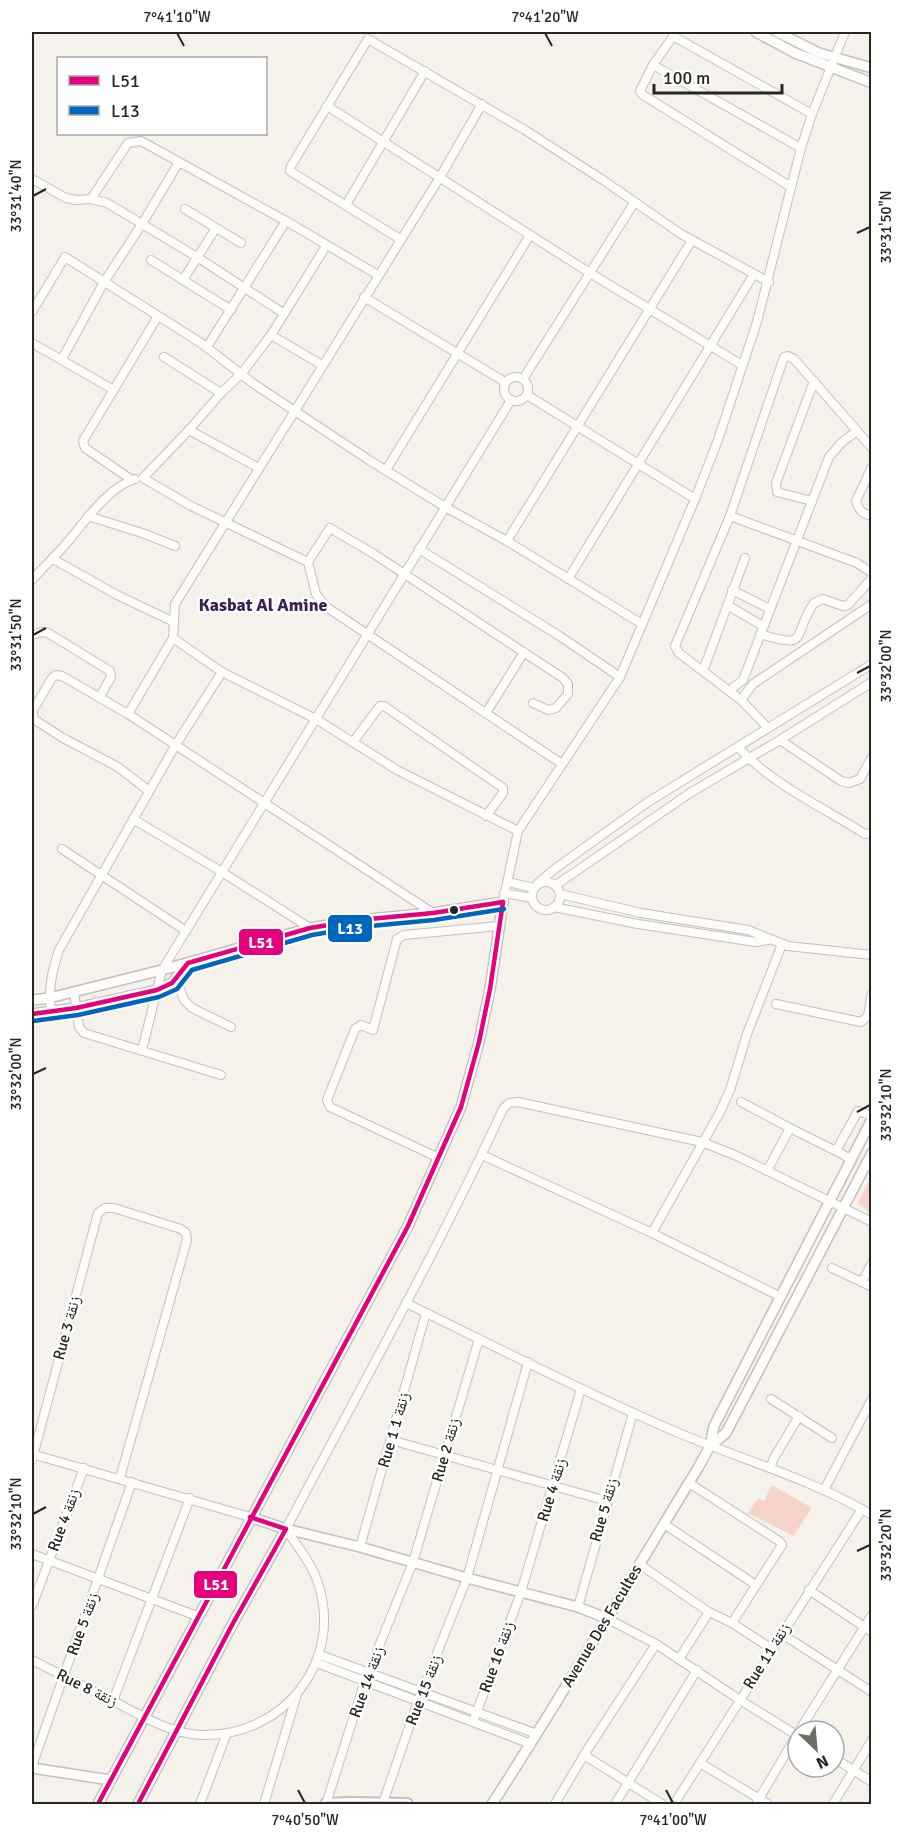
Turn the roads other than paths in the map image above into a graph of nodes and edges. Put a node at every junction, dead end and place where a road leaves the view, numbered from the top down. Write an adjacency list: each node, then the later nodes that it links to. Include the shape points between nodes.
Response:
1 (756, 32): 7 (street)
2 (777, 32): 5 (street)
3 (845, 32): 5 (street)
4 (674, 34): 6 (street); 13 (street)
5 (835, 57): 7 (street); 8 (street)
6 (653, 65): 15 (street); 19 (street, via 640,91 643,95)
7 (831, 67): 10 (street); 13 (street)
8 (872, 68)
9 (425, 71): 11 (street); 12 (street, via 368,39); 14 (street)
10 (872, 83)
11 (482, 104): 17 (street); 21 (street)
12 (327, 106): 14 (street); 22 (street, via 290,171)
13 (812, 114): 15 (street)
14 (383, 141): 17 (street); 22 (street)
15 (801, 148): 19 (street)
16 (179, 162): 20 (street, via 141,141 128,143); 24 (street); 25 (street)
17 (440, 177): 27 (street); 28 (street)
18 (32, 179): 20 (street, via 66,198)
19 (791, 187): 39 (street)
20 (91, 199): 25 (street, via 107,203)
21 (634, 203): 29 (street); 34 (street)
22 (346, 205): 28 (street)
23 (185, 209): 26 (street)
24 (286, 221): 31 (street); 40 (street)
25 (142, 224): 32 (street); 38 (street)
26 (216, 228): 30 (street); 32 (street)
27 (530, 235): 34 (street); 51 (street)
28 (400, 239): 36 (street)
29 (693, 240): 35 (street); 42 (street)
30 (241, 243)
31 (326, 246): 36 (street); 45 (street)
32 (197, 257): 37 (street); 40 (street)
33 (150, 260): 37 (street)
34 (590, 273): 42 (street); 57 (street)
35 (754, 274): 39 (street); 49 (street)
36 (378, 275): 41 (street)
37 (183, 280): 43 (street)
38 (104, 282): 44 (street, via 64,257); 46 (street); 53 (street)
39 (769, 282): 54 (street)
40 (244, 288): 43 (street); 45 (street)
41 (364, 297): 51 (street); 55 (street)
42 (650, 309): 49 (street); 65 (street)
43 (231, 310): 50 (street)
44 (32, 312)
45 (283, 314): 47 (street)
46 (158, 316): 50 (street); 60 (street)
47 (271, 335): 55 (street); 56 (street)
48 (32, 343): 53 (street)
49 (710, 346): 54 (street); 69 (street)
50 (207, 347): 56 (street)
51 (458, 354): 59 (street); 72 (street)
52 (164, 357): 61 (street)
53 (62, 359): 60 (street)
54 (742, 364): 75 (street)
55 (322, 365): 64 (street)
56 (242, 373): 61 (street); 64 (street)
57 (523, 379): 59 (street, via 512,377); 62 (street, via 528,384)
58 (814, 381): 67 (street); 76 (street, via 776,483 777,492); 79 (street, via 794,359 784,357)
59 (505, 382): 63 (street, via 504,390)
60 (114, 390): 74 (street, via 82,441 85,448)
61 (221, 393): 66 (street)
62 (527, 395): 63 (street, via 518,401); 65 (street)
63 (511, 400): 77 (street)
64 (294, 411): 71 (street); 72 (street)
65 (577, 428): 69 (street); 82 (street)
66 (189, 430): 71 (street); 73 (street)
67 (857, 431): 68 (street); 76 (street, via 829,457)
68 (872, 448)
69 (638, 465): 75 (street); 92 (street)
70 (872, 467): 80 (street, via 856,501 864,514)
71 (259, 468): 81 (street)
72 (386, 471): 77 (street)
73 (143, 478): 74 (street); 81 (street)
74 (132, 480): 78 (street)
75 (695, 499): 99 (street)
76 (812, 501): 83 (street)
77 (445, 507): 82 (street); 85 (street)
78 (88, 516): 84 (street); 87 (street)
79 (730, 516): 83 (street); 106 (street, via 675,646)
80 (872, 516)
81 (226, 523): 88 (street); 98 (street, via 175,604)
82 (507, 541): 92 (street)
83 (797, 542): 89 (street, via 857,563); 97 (street)
84 (176, 546)
85 (419, 549): 90 (street); 108 (street)
86 (745, 558): 94 (street)
87 (52, 559): 93 (street); 98 (street)
88 (309, 562): 90 (street, via 330,528); 102 (street, via 319,600)
89 (872, 573)
90 (404, 574): 102 (street); 104 (street)
91 (872, 578): 100 (street, via 848,605 823,600 814,603 794,641 787,642)
92 (568, 579): 99 (street)
93 (32, 580)
94 (732, 590): 96 (street); 97 (street)
95 (872, 604): 112 (street, via 753,684)
96 (727, 605): 100 (street); 106 (street)
97 (770, 609): 100 (street)
98 (174, 622): 103 (street)
99 (642, 624): 108 (street)
100 (762, 630): 110 (street, via 743,680)
101 (32, 635): 111 (street, via 48,633 110,670 111,677)
102 (366, 635): 115 (street); 117 (street)
103 (173, 638): 107 (street); 116 (street)
104 (524, 652): 114 (street, via 563,678 569,688 556,708 548,710); 115 (street)
105 (872, 664): 118 (street)
106 (703, 671): 110 (street)
107 (222, 672): 117 (street); 121 (street)
108 (620, 677): 125 (street)
109 (872, 682): 119 (street)
110 (730, 690): 112 (street)
111 (99, 698): 113 (street, via 56,675); 116 (street)
112 (741, 700): 118 (street)
113 (34, 702): 126 (street, via 35,720 118,766)
114 (533, 703)
115 (486, 713): 125 (street)
116 (128, 714): 121 (street)
117 (316, 718): 120 (street); 127 (street)
118 (768, 728): 122 (street)
119 (780, 740): 123 (street, via 849,783 860,779); 124 (street)
120 (353, 742): 128 (street, via 397,770); 128 (street, via 380,706 384,706 503,788)
121 (175, 746): 126 (street); 127 (street)
122 (738, 747): 124 (street); 137 (street, via 648,802)
123 (872, 757)
124 (749, 759): 131 (street, via 864,834); 136 (street, via 690,793)
125 (562, 764): 130 (street)
126 (149, 790): 129 (street)
127 (263, 804): 133 (street); 142 (street)
128 (486, 816): 130 (street)
129 (133, 819): 133 (street); 134 (street)
130 (518, 831): 135 (street)
131 (872, 833)
132 (62, 849): 134 (street)
133 (222, 872): 144 (street); 145 (street)
134 (101, 875): 145 (street); 155 (street, via 60,950 51,972)
135 (508, 882): 137 (street); 139 (street)
136 (556, 885): 137 (street, via 547,882); 138 (street)
137 (536, 886): 140 (street)
138 (560, 894): 141 (street); 146 (street, via 641,913 748,930)
139 (503, 897): 140 (street); 142 (street); 143 (street)
140 (532, 898): 141 (street, via 540,909)
141 (554, 907): 146 (street, via 638,924 756,942)
142 (433, 913): 144 (street)
143 (498, 926): 171 (street, via 479,1042 461,1107); 171 (street, via 404,935 397,939 373,1030 360,1025 355,1029 327,1100 330,1107)
144 (310, 928): 149 (street)
145 (186, 931): 150 (street)
146 (768, 940): 147 (street)
147 (782, 944): 148 (street); 167 (street, via 730,1090)
148 (872, 955)
149 (188, 963): 150 (street); 151 (street)
150 (162, 970): 152 (street); 153 (street)
151 (176, 979): 152 (street); 161 (street, via 184,1000 192,1008)
152 (157, 990): 158 (street); 162 (street)
153 (74, 992): 155 (street); 158 (street)
154 (872, 993): 157 (street, via 868,1016 861,1022)
155 (49, 998): 156 (street); 159 (street)
156 (32, 1000)
157 (776, 1004)
158 (76, 1008): 159 (street); 162 (street, via 84,1033)
159 (51, 1011): 160 (street)
160 (32, 1014)
161 (231, 1027)
162 (142, 1050): 163 (street)
163 (221, 1075)
164 (741, 1102): 166 (street)
165 (872, 1117): 168 (street, via 858,1111); 172 (street)
166 (790, 1128): 168 (street); 173 (street)
167 (702, 1142): 170 (street, via 513,1102 503,1109); 173 (street); 177 (street)
168 (836, 1151): 172 (street)
169 (872, 1153): 175 (street)
170 (482, 1155): 177 (street); 183 (street)
171 (439, 1158): 209 (street, via 408,1226)
172 (851, 1159): 174 (street)
173 (767, 1171): 174 (street)
174 (829, 1202): 175 (street); 182 (street)
175 (842, 1208): 176 (street); 194 (street, via 726,1433)
176 (872, 1222)
177 (652, 1233): 182 (street)
178 (872, 1263): 180 (street)
179 (832, 1268): 180 (street)
180 (862, 1282): 181 (street)
181 (872, 1287)
182 (781, 1297): 194 (street, via 714,1426)
183 (406, 1303): 184 (street); 211 (street)
184 (426, 1313): 185 (street); 193 (street, Rue 1 زنقة 1)
185 (479, 1339): 186 (street); 195 (street, Rue 2 زنقة)
186 (528, 1362): 187 (street); 199 (street)
187 (581, 1389): 190 (street); 203 (street, Rue 4 زنقة)
188 (771, 1399): 191 (street)
189 (872, 1399): 204 (street)
190 (633, 1413): 194 (street); 206 (street, Rue 5 زنقة)
191 (799, 1416): 192 (street); 198 (street)
192 (832, 1438)
193 (391, 1440): 195 (street); 212 (street, Rue 1 زنقة 1)
194 (710, 1446): 198 (street); 202 (street, Avenue Des Facultes)
195 (445, 1454): 199 (street); 215 (street, Rue 2 زنقة)
196 (32, 1456): 197 (street); 200 (street, Rue 3 زنقة, via 98,1213 114,1208 182,1228 187,1240)
197 (84, 1468): 200 (street); 214 (street, Rue 4 زنقة)
198 (770, 1468): 204 (street)
199 (498, 1469): 203 (street); 217 (street)
200 (120, 1478): 201 (street)
201 (132, 1482): 205 (street); 218 (street, Rue 5 زنقة)
202 (689, 1483): 210 (street, Avenue Des Facultes); 219 (street, via 782,1545)
203 (553, 1486): 206 (street); 221 (street, Rue 4 زنقة)
204 (824, 1490): 207 (street)
205 (190, 1498): 209 (street); 222 (street)
206 (607, 1501): 224 (street, Rue 5 زنقة)
207 (862, 1509): 208 (street); 220 (street, Rue 11 زنقة)
208 (872, 1515)
209 (250, 1517): 211 (street); 227 (street)
210 (664, 1524): 216 (street, Avenue Des Facultes); 219 (street)
211 (286, 1529): 212 (street); 234 (street, via 318,1583 324,1608); 254 (street)
212 (360, 1547): 215 (street)
213 (32, 1554): 214 (street)
214 (50, 1560): 218 (street); 223 (street, Rue 4 زنقة)
215 (413, 1562): 217 (street); 240 (street, Rue 14 زنقة)
216 (639, 1564): 225 (street); 228 (street, Avenue Des Facultes)
217 (467, 1578): 221 (street); 243 (street, Rue 15 زنقة)
218 (99, 1579): 222 (street); 241 (street, Rue 5 زنقة)
219 (756, 1585): 229 (street)
220 (809, 1590): 230 (street); 231 (street, Rue 11 زنقة)
221 (522, 1592): 224 (street); 249 (street, Rue 16 زنقة)
222 (153, 1598): 227 (street); 247 (street)
223 (32, 1606)
224 (578, 1607): 228 (street)
225 (709, 1612): 229 (street); 235 (street)
226 (872, 1615): 230 (street)
227 (198, 1616): 250 (street)
228 (606, 1618): 232 (street); 256 (street, Avenue Des Facultes)
229 (732, 1623): 233 (street)
230 (868, 1629): 239 (street)
231 (782, 1634): 233 (street, Rue 11 زنقة); 239 (street)
232 (656, 1644): 235 (street); 260 (street)
233 (772, 1649): 246 (street, Rue 11 زنقة)
234 (320, 1655): 237 (street); 240 (street)
235 (679, 1659): 238 (street)
236 (32, 1660): 241 (street, Rue 8 زنقة)
237 (317, 1664): 242 (street); 245 (street)
238 (697, 1670): 246 (street); 267 (street)
239 (838, 1670): 244 (street); 251 (street)
240 (369, 1672): 242 (street, Rue 14 زنقة); 243 (street)
241 (63, 1677): 247 (street, Rue 8 زنقة); 263 (street, Rue 5 زنقة)
242 (365, 1681): 248 (street); 274 (street, Rue 14 زنقة)
243 (422, 1692): 248 (street, Rue 15 زنقة); 249 (street)
244 (872, 1692)
245 (298, 1693): 255 (street, Rue 8 زنقة, via 265,1720); 273 (street)
246 (740, 1700): 253 (street); 261 (street, Rue 11 زنقة)
247 (113, 1701): 250 (street, Rue 8 زنقة)
248 (418, 1701): 252 (street); 269 (street, Rue 15 زنقة)
249 (477, 1712): 252 (street, Rue 16 زنقة); 256 (street)
250 (143, 1717): 254 (street, Rue 8 زنقة); 265 (street)
251 (807, 1719)
252 (473, 1722): 258 (street)
253 (786, 1727)
254 (178, 1731): 255 (street, Rue 8 زنقة, via 202,1735); 271 (street)
255 (227, 1733): 272 (street)
256 (537, 1734): 258 (street, Avenue Des Facultes)
257 (872, 1740): 264 (street)
258 (531, 1744): 276 (street, Avenue Des Facultes)
259 (786, 1754): 268 (street)
260 (584, 1755): 267 (street); 277 (street)
261 (700, 1763): 268 (street); 280 (street, Rue 11 زنقة)
262 (846, 1766): 264 (street)
263 (32, 1767): 265 (street)
264 (853, 1770): 266 (street); 282 (street)
265 (110, 1780): 270 (street)
266 (872, 1782)
267 (629, 1784): 278 (street); 279 (street)
268 (758, 1802): 281 (street)
269 (383, 1803): 274 (main road); 275 (main road)
270 (98, 1804)
271 (138, 1804)
272 (200, 1804)
273 (264, 1804)
274 (326, 1804)
275 (407, 1804)
276 (492, 1804)
277 (555, 1804)
278 (615, 1804)
279 (662, 1804)
280 (674, 1804)
281 (768, 1804)
282 (833, 1804)

